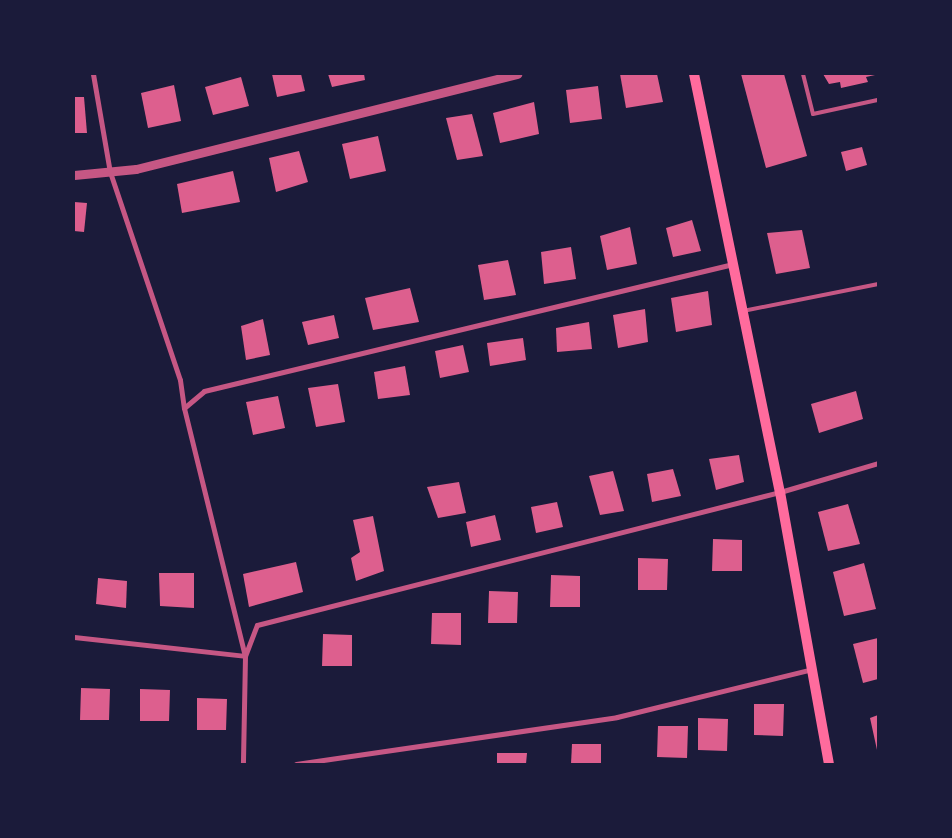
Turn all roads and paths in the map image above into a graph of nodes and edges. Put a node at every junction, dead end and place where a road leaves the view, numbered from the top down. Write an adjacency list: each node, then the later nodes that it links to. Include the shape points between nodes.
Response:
1 (93, 74): 6 (street)
2 (518, 74): 6 (street, via 136,169)
3 (694, 74): 8 (main road)
4 (803, 74): 5 (lane, via 813,114)
5 (878, 100)
6 (110, 172): 7 (street); 11 (street, via 180,380)
7 (74, 175)
8 (734, 264): 10 (main road); 11 (street, via 204,391)
9 (878, 284): 10 (lane)
10 (743, 311): 13 (main road)
11 (184, 408): 15 (street)
12 (878, 463): 13 (street)
13 (780, 492): 15 (street, via 257,625); 16 (main road)
14 (74, 636): 15 (street)
15 (245, 656): 17 (street)
16 (812, 669): 18 (street, via 617,716); 19 (main road)
17 (243, 764)
18 (296, 764)
19 (829, 764)

